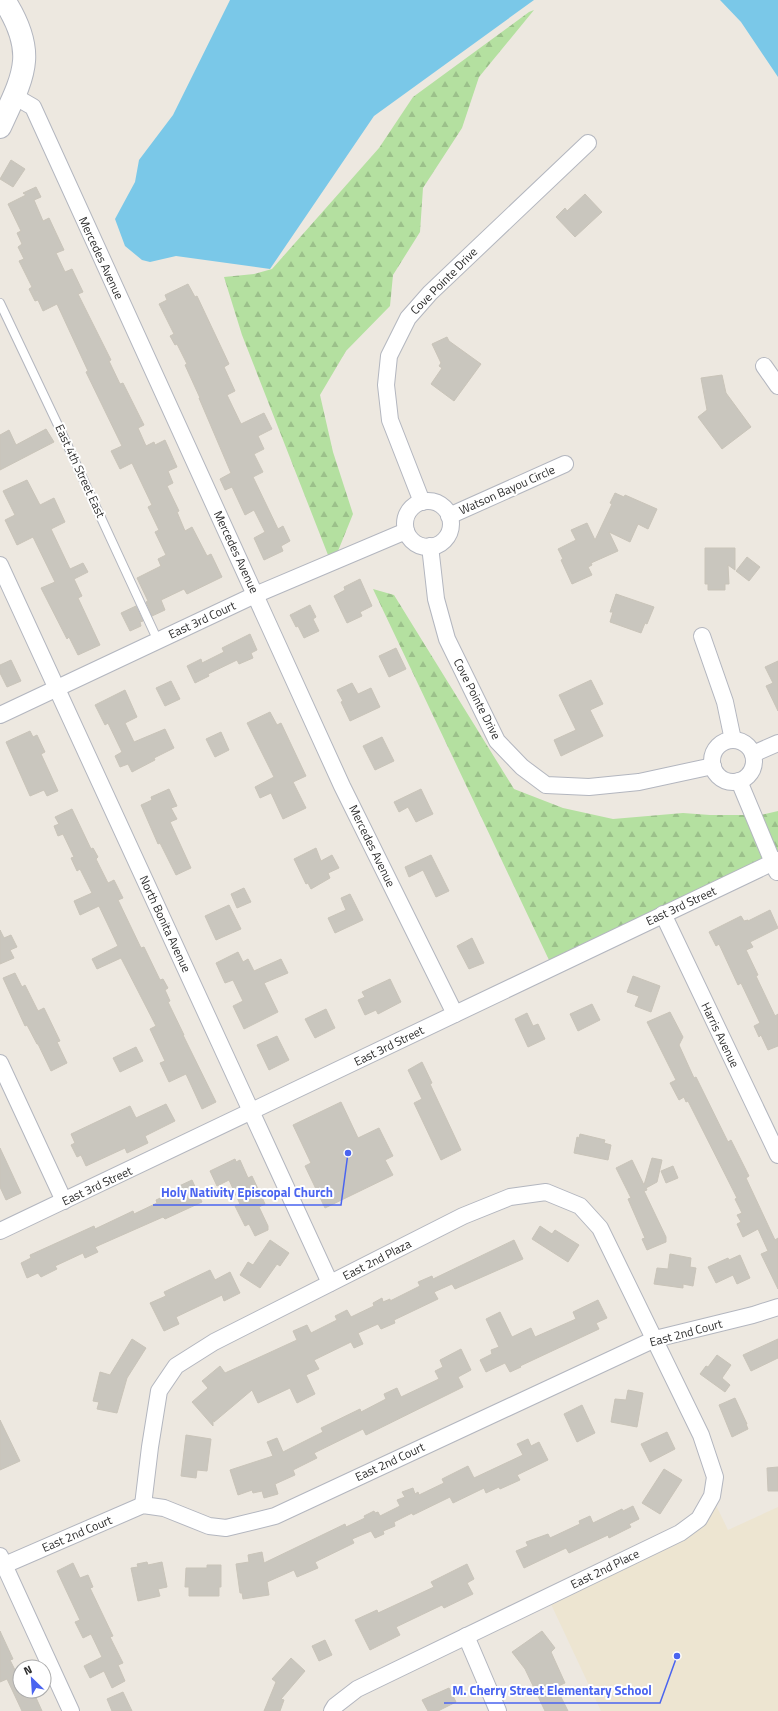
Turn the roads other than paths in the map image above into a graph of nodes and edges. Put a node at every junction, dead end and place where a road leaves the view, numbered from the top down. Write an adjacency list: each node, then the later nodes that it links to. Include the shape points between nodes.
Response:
1 (4, 0): 2 (street, via 19,29 25,51 24,70)
2 (14, 96): 3 (street); 14 (street, Mercedes Avenue, via 33,107)
3 (0, 127)
4 (588, 143): 9 (street, Cove Pointe Drive, via 430,293 408,318 389,356 386,385 390,420)
5 (0, 303): 16 (lane, East 4th Street East)
6 (764, 366): 7 (street)
7 (778, 386)
8 (565, 464): 10 (street, Watson Bayou Circle)
9 (422, 502): 10 (street, via 440,505); 11 (street, via 408,512 405,519)
10 (449, 516): 12 (street, via 451,523 447,537)
11 (406, 531): 12 (street, via 418,545); 14 (street, East 3rd Court)
12 (430, 546): 22 (street, Cove Pointe Drive, via 436,600 447,640 497,741 522,767 546,785 589,787 639,782)
13 (0, 565): 17 (street, North Bonita Avenue)
14 (255, 595): 16 (street, East 3rd Court); 26 (street, Mercedes Avenue, via 342,786)
15 (702, 636): 19 (street, via 725,702)
16 (158, 641): 17 (street, East 3rd Court)
17 (56, 689): 18 (street, East 3rd Court); 28 (street, North Bonita Avenue)
18 (0, 715)
19 (733, 740): 21 (street, via 749,746); 22 (street, via 722,742 717,747 713,753)
20 (778, 743): 21 (street)
21 (753, 754): 23 (street, via 750,773)
22 (713, 766): 23 (street, via 726,780)
23 (739, 781): 24 (street)
24 (776, 865): 25 (street, East 3rd Street)
25 (663, 914): 26 (street, East 3rd Street); 29 (street, Harris Avenue)
26 (455, 1014): 28 (street, East 3rd Street)
27 (0, 1063): 30 (street)
28 (252, 1112): 30 (street, East 3rd Street); 32 (street, North Bonita Avenue)
29 (778, 1155)
30 (64, 1201): 31 (street, East 3rd Street)
31 (0, 1231)
32 (330, 1283): 34 (street, East 2nd Plaza, via 463,1216 510,1197 546,1192 580,1206 600,1228); 35 (street, East 2nd Plaza, via 214,1342 176,1366 159,1391)
33 (778, 1307): 34 (street, East 2nd Court)
34 (655, 1339): 35 (street, East 2nd Court, via 275,1516 226,1528 209,1526 164,1508); 37 (street, East 2nd Place, via 701,1435 715,1477 712,1496 699,1519 680,1533)
35 (143, 1505): 36 (street, East 2nd Court)
36 (1, 1562): 39 (street)
37 (466, 1636): 38 (street, East 2nd Place, via 357,1689); 40 (street)
38 (333, 1709)
39 (72, 1711)
40 (498, 1711)

